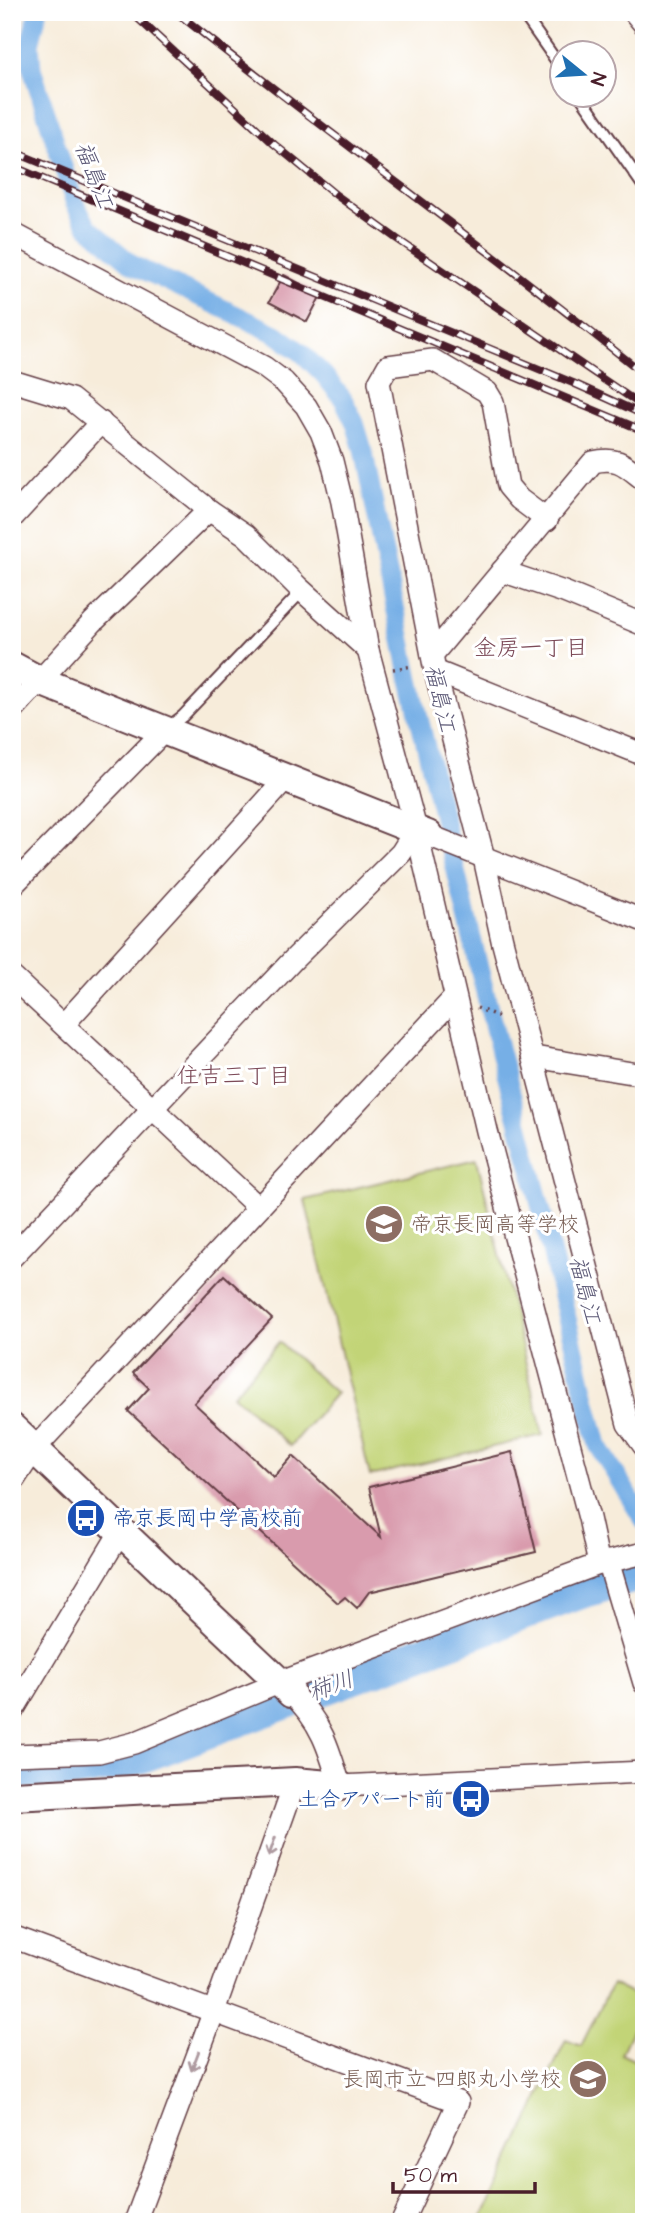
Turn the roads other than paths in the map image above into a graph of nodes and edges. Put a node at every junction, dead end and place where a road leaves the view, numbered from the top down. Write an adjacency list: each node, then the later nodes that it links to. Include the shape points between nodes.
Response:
1 (522, 12): 4 (lane)
2 (634, 12): 3 (street)
3 (644, 24)
4 (548, 49)
5 (589, 108): 6 (lane)
6 (644, 187)
7 (12, 233): 17 (street, via 264,367 306,406 332,461)
8 (12, 381): 9 (street, via 71,399)
9 (101, 422): 11 (street); 12 (street)
10 (644, 480): 13 (street, via 620,462 593,462)
11 (209, 510): 15 (street, via 246,535); 20 (street, via 93,622)
12 (12, 518)
13 (547, 520): 14 (street); 18 (street, via 508,486 493,402 487,392 433,360 388,366 379,382)
14 (502, 571): 16 (street); 18 (street)
15 (302, 591): 17 (street); 22 (lane)
16 (644, 625)
17 (368, 650): 25 (street)
18 (430, 663): 23 (street); 26 (street)
19 (12, 666): 20 (street)
20 (40, 681): 21 (street); 22 (street)
21 (12, 710)
22 (165, 730): 24 (street); 27 (street)
23 (644, 755)
24 (286, 779): 25 (street); 31 (street)
25 (422, 832): 26 (street); 30 (street); 34 (street)
26 (477, 854): 28 (street); 32 (street)
27 (12, 886)
28 (644, 921)
29 (12, 977): 31 (street)
30 (455, 997): 35 (street); 43 (street, via 589,1518)
31 (64, 1024): 34 (street)
32 (534, 1057): 33 (street); 38 (street, via 628,1424)
33 (644, 1075)
34 (152, 1108): 35 (street); 36 (street)
35 (258, 1206): 39 (street)
36 (12, 1257)
37 (12, 1428): 39 (street)
38 (642, 1443)
39 (35, 1448): 40 (street); 41 (street)
40 (12, 1483)
41 (121, 1531): 45 (street); 46 (street)
42 (644, 1553): 43 (street)
43 (606, 1565): 44 (street); 45 (street)
44 (644, 1683)
45 (286, 1687): 47 (street, via 99,1752); 50 (street, via 313,1717)
46 (12, 1712)
47 (12, 1755)
48 (644, 1772): 50 (street)
49 (295, 1782): 50 (street); 51 (street); 53 (street, one-way to 53)
50 (340, 1786)
51 (12, 1796)
52 (12, 1937): 53 (street)
53 (214, 2011): 54 (street, one-way to 54); 55 (street, via 458,2102)
54 (135, 2222)
55 (402, 2222)

